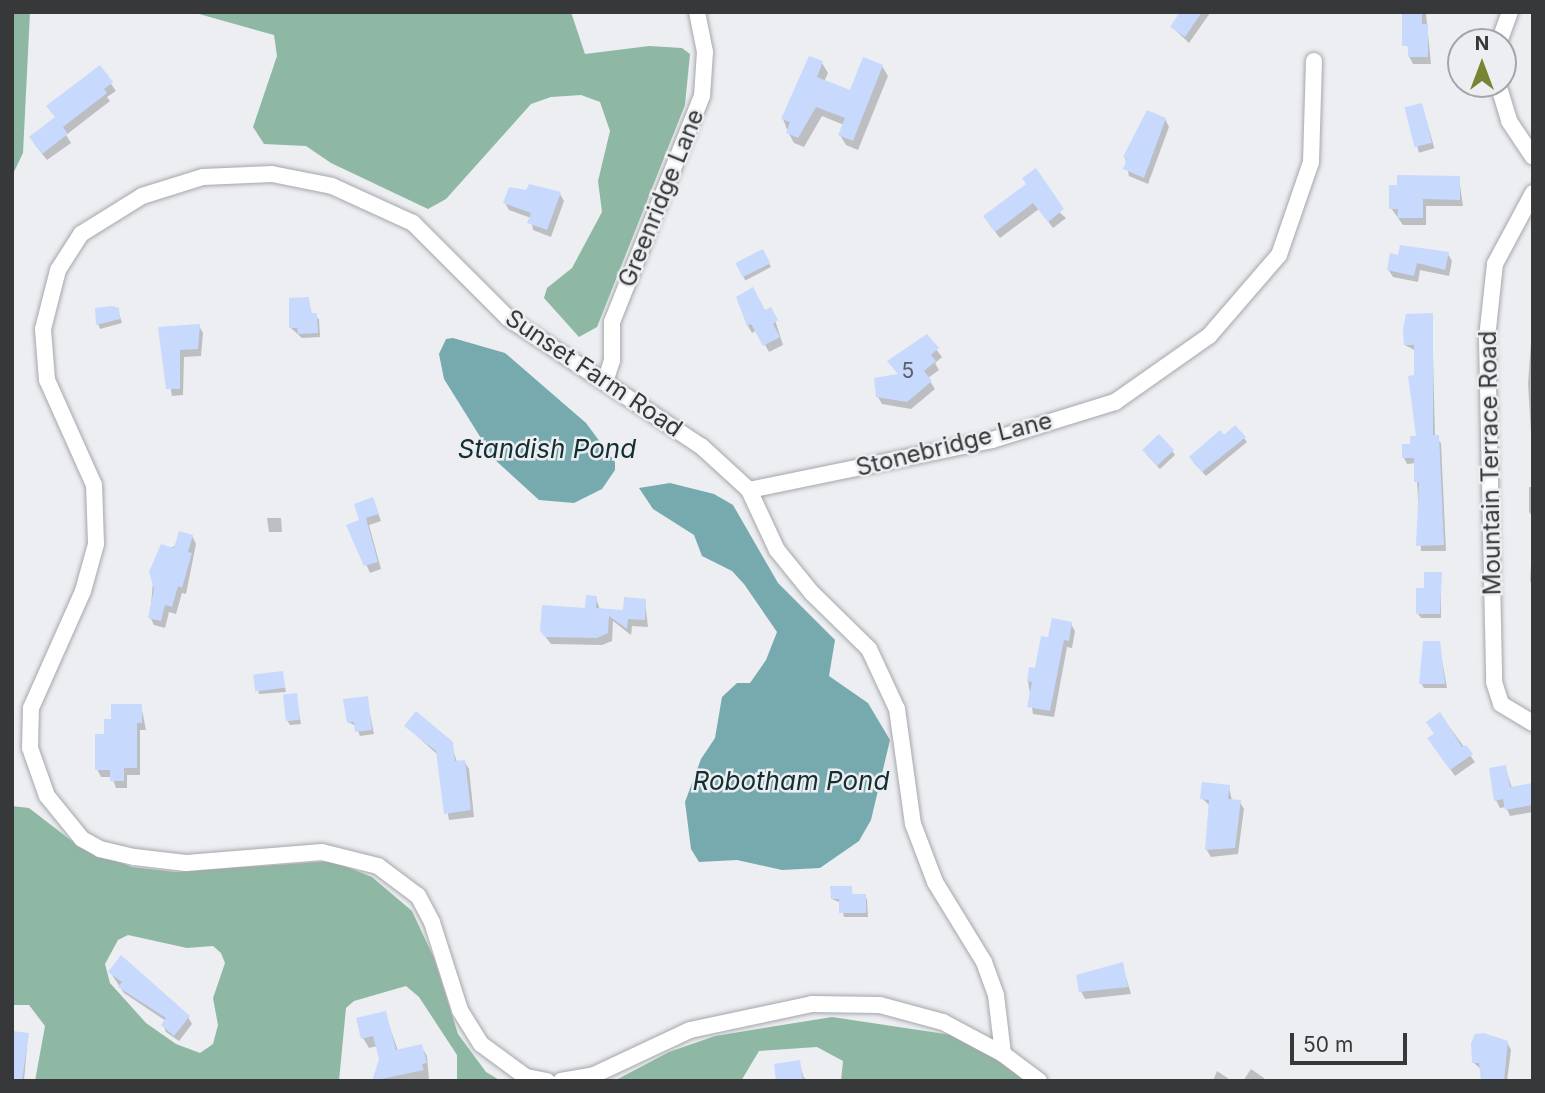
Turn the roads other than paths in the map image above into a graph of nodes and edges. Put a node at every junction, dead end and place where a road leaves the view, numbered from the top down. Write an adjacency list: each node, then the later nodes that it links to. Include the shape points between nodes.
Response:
1 (697, 12): 6 (street, Greenridge Lane, via 705,52 702,96 612,321 612,361)
2 (1314, 61): 7 (street, Stonebridge Lane, via 1311,162 1279,255 1209,336 1115,402 992,440)
3 (1503, 98): 4 (street, via 1509,121)
4 (1533, 157)
5 (1533, 193): 8 (street, Mountain Terrace Road, via 1495,264 1487,338 1493,682 1501,704)
6 (605, 382): 7 (street, Sunset Farm Road, via 701,446); 10 (street, Sunset Farm Road, via 508,318 413,223 332,186 272,173 203,177 142,196 81,233 58,270 43,329 47,380 94,485 96,544 83,591 30,719 30,748 54,808 82,838 100,849 149,860 186,863 322,852 378,866 418,896 432,922 460,1010 481,1044)
7 (749, 490): 9 (street, Sunset Farm Road, via 777,550 812,593 869,649 891,697 913,824 935,882 984,962 996,995)
8 (1533, 723)
9 (1003, 1054): 12 (street, via 943,1022 880,1005 812,1004 690,1030 594,1075); 13 (street)
10 (525, 1079): 11 (street, Sunset Farm Road)
11 (547, 1081)
12 (561, 1081)
13 (1039, 1081)

